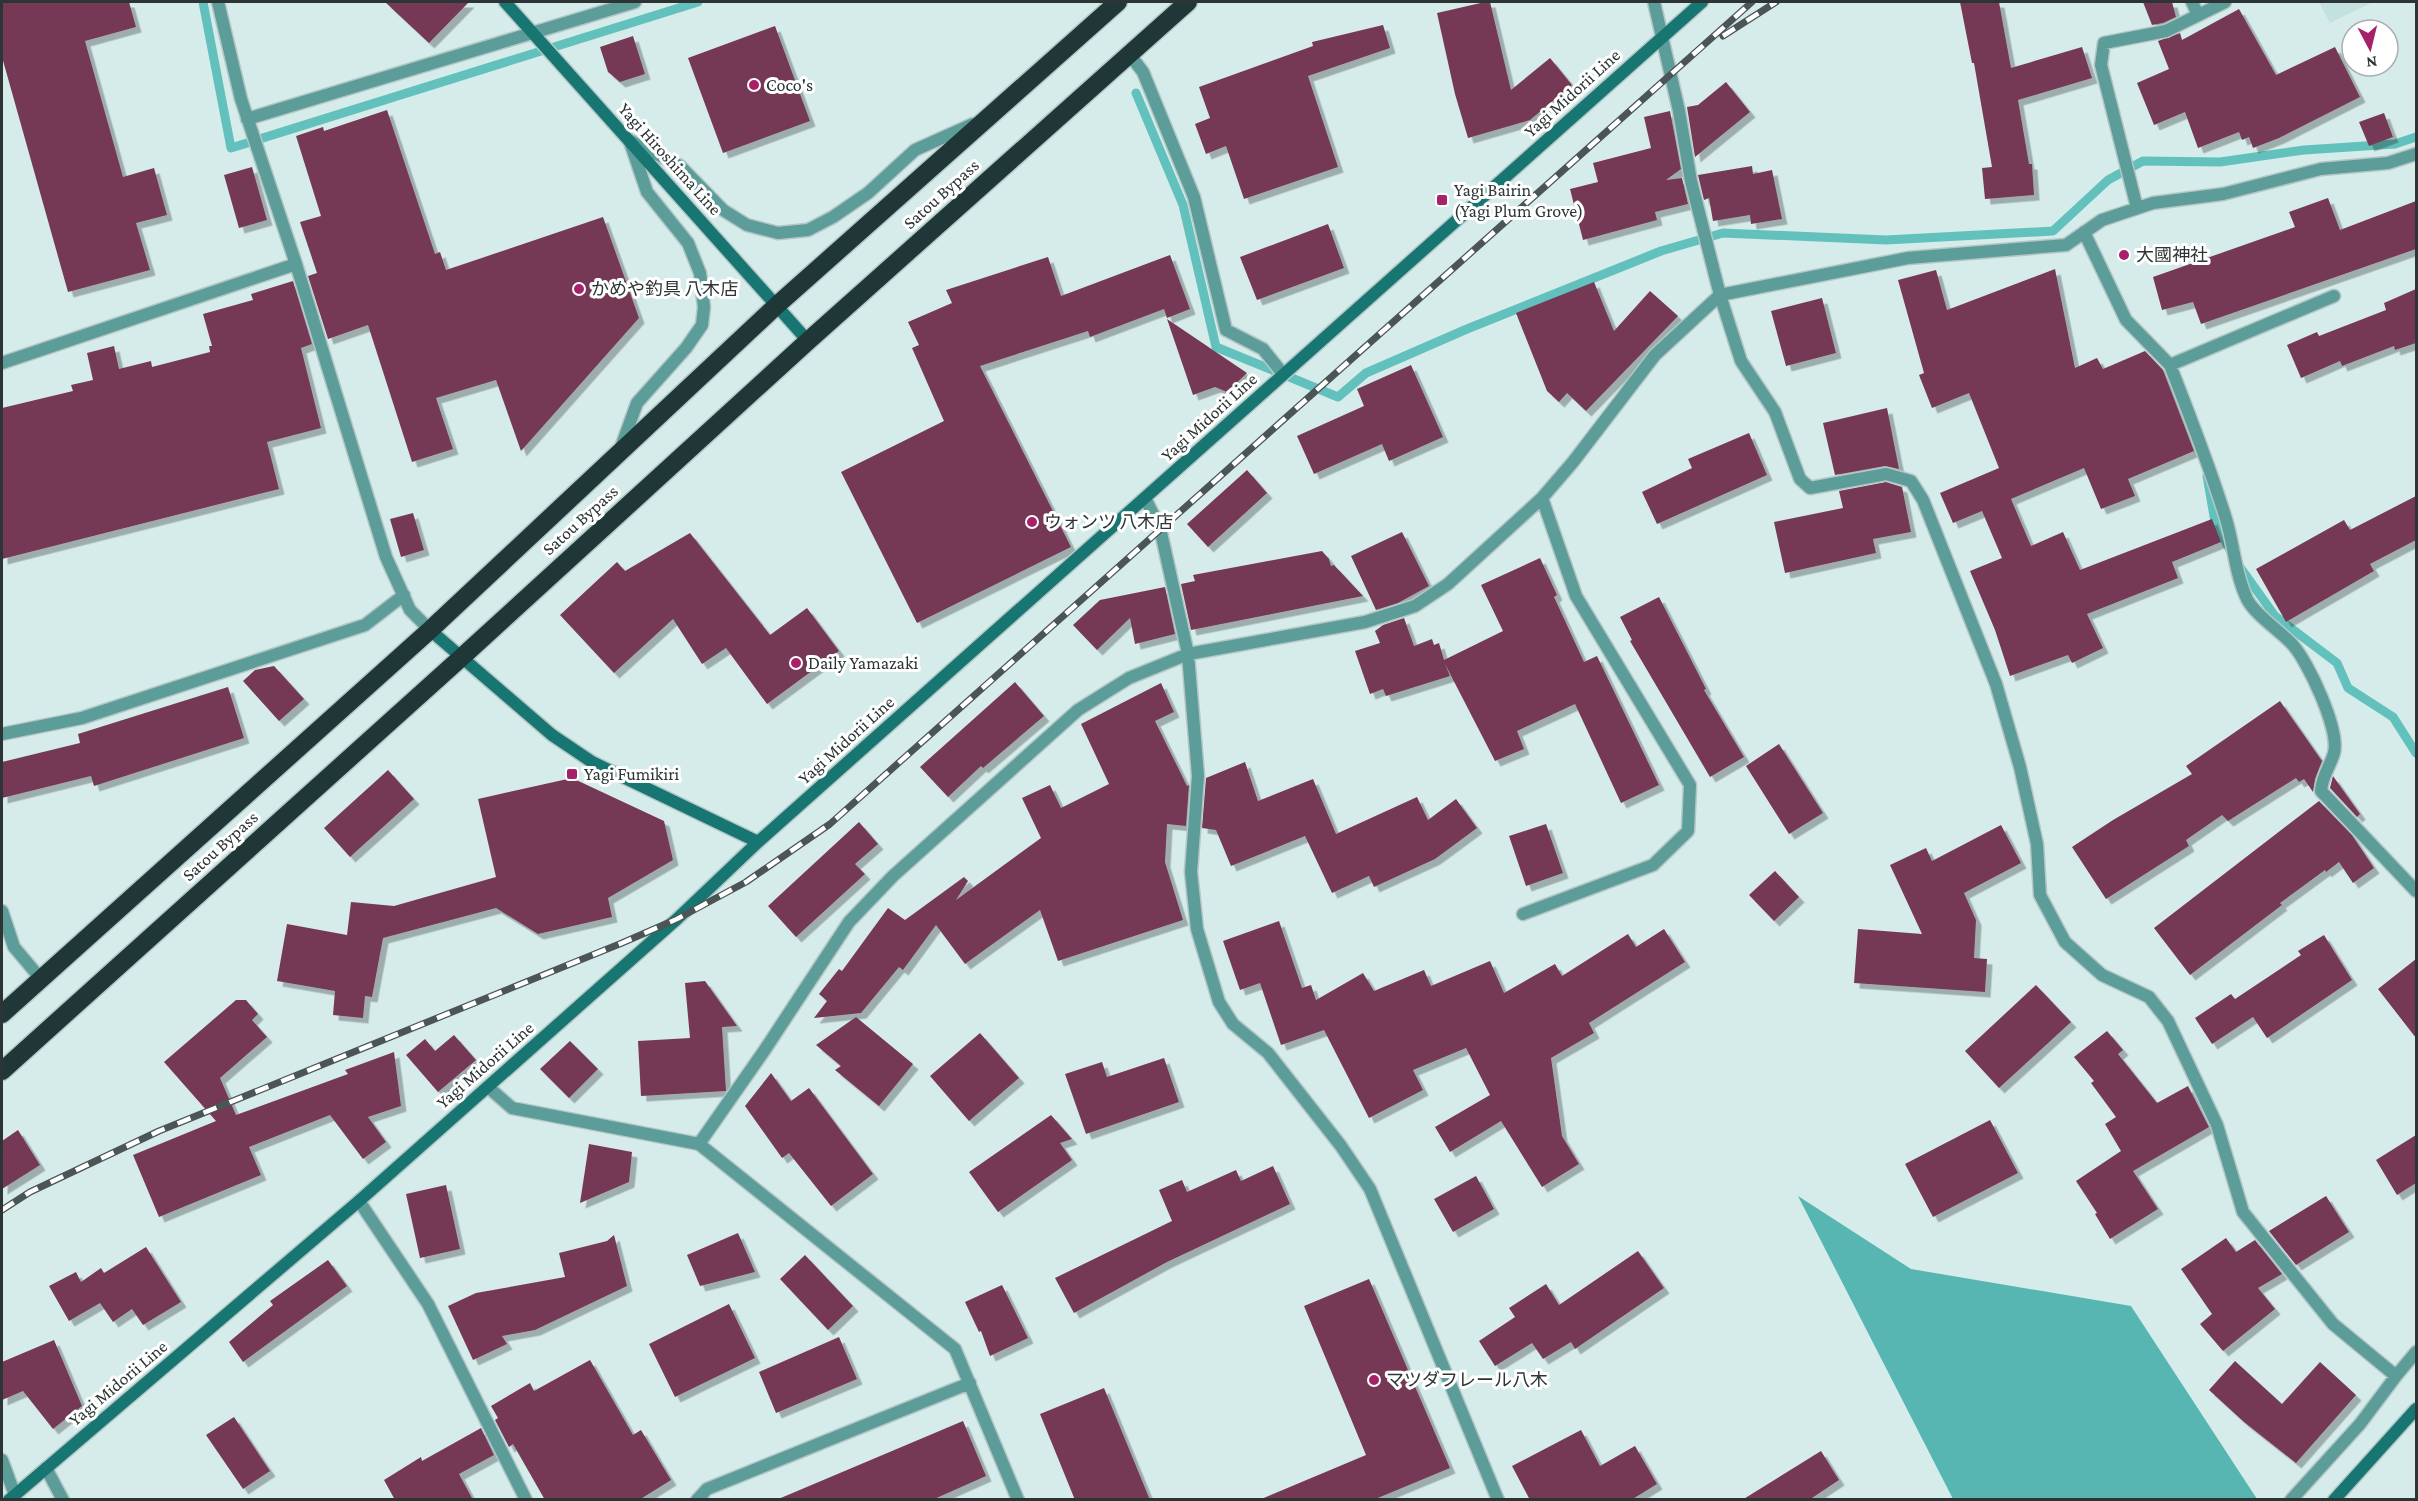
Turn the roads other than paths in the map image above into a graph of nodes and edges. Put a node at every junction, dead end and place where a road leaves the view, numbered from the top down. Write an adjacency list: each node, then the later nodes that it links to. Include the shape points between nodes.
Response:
1 (218, 2): 14 (street)
2 (505, 2): 11 (main road, Yagi Hiroshima Line)
3 (635, 2): 11 (street)
4 (1118, 2): 15 (highway, Satou Bypass)
5 (1188, 2): 13 (highway, Satou Bypass)
6 (1654, 2): 12 (street)
7 (1702, 2): 12 (main road, Yagi Midorii Line)
8 (2192, 2): 10 (street)
9 (2225, 2): 10 (street)
10 (2198, 15): 18 (street, via 2166,31 2104,43 2101,65)
11 (534, 33): 14 (street); 16 (main road, Yagi Hiroshima Line)
12 (1662, 38): 21 (street, via 1691,181); 27 (main road, Yagi Midorii Line)
13 (1130, 55): 24 (highway, Satou Bypass); 27 (street, via 1143,72 1194,197 1226,330 1263,349)
14 (247, 119): 20 (street)
15 (985, 120): 16 (street, via 915,150 868,193 833,218 808,230 778,233 747,225 723,210 680,166); 23 (highway, Satou Bypass)
16 (629, 140): 23 (main road, Yagi Hiroshima Line); 28 (street, via 647,192 688,243 700,273 704,307 702,325 686,348 637,403)
17 (2416, 154): 18 (street, via 2388,163 2322,169 2223,194)
18 (2137, 208): 19 (street, via 2102,220)
19 (2084, 232): 21 (street, via 2066,245 1908,258); 26 (street, via 2126,320)
20 (296, 264): 25 (street); 31 (street, via 386,557)
21 (1720, 295): 30 (street, via 1655,355); 47 (street, via 1741,361 1775,412 1800,479 1810,488 1886,474 1911,481 1923,500 1996,684 2037,844 2040,895 2065,942 2102,975 2149,997 2168,1021 2217,1125 2243,1212 2333,1324)
22 (2334, 296): 26 (street)
23 (776, 306): 24 (main road, Yagi Hiroshima Line); 28 (highway, Satou Bypass)
24 (808, 340): 34 (highway, Satou Bypass)
25 (2, 363)
26 (2170, 364): 37 (street, via 2211,470 2248,601 2294,645 2307,664 2331,724 2335,751 2321,791)
27 (1283, 374): 29 (main road, Yagi Midorii Line)
28 (618, 454): 32 (highway, Satou Bypass)
29 (1145, 498): 33 (street, via 1161,528); 36 (main road, Yagi Midorii Line)
30 (1542, 498): 33 (street, via 1448,584 1415,606 1365,622); 39 (street, via 1576,596 1690,785 1688,831 1653,865)
31 (404, 595): 32 (street, via 410,610); 35 (street, via 365,625 82,718)
32 (430, 630): 34 (main road); 40 (highway, Satou Bypass)
33 (1188, 654): 44 (street, via 1129,678 1078,710 893,876 849,922); 57 (street, via 1198,776 1191,872 1197,929 1219,1002 1233,1024 1268,1053 1370,1189)
34 (463, 656): 36 (main road, via 552,735 592,762); 42 (highway, Satou Bypass)
35 (2, 734)
36 (758, 842): 43 (main road, Yagi Midorii Line)
37 (2416, 891)
38 (2, 911): 40 (street, via 14,947)
39 (1523, 914)
40 (41, 979): 41 (highway, Satou Bypass)
41 (2, 1014)
42 (2, 1071)
43 (488, 1087): 44 (street, via 512,1108); 45 (main road, Yagi Midorii Line)
44 (699, 1144): 48 (street, via 956,1349)
45 (359, 1201): 51 (main road, Yagi Midorii Line); 54 (street, via 428,1304)
46 (2416, 1352): 47 (street)
47 (2396, 1376): 58 (street, via 2360,1424)
48 (970, 1383): 55 (street, via 707,1490); 56 (street)
49 (2416, 1409): 59 (main road)
50 (2, 1460): 52 (street)
51 (46, 1468): 52 (main road, Yagi Midorii Line); 53 (street)
52 (12, 1497)
53 (63, 1500)
54 (526, 1500)
55 (697, 1500)
56 (1018, 1500)
57 (1498, 1500)
58 (2292, 1500)
59 (2334, 1500)

